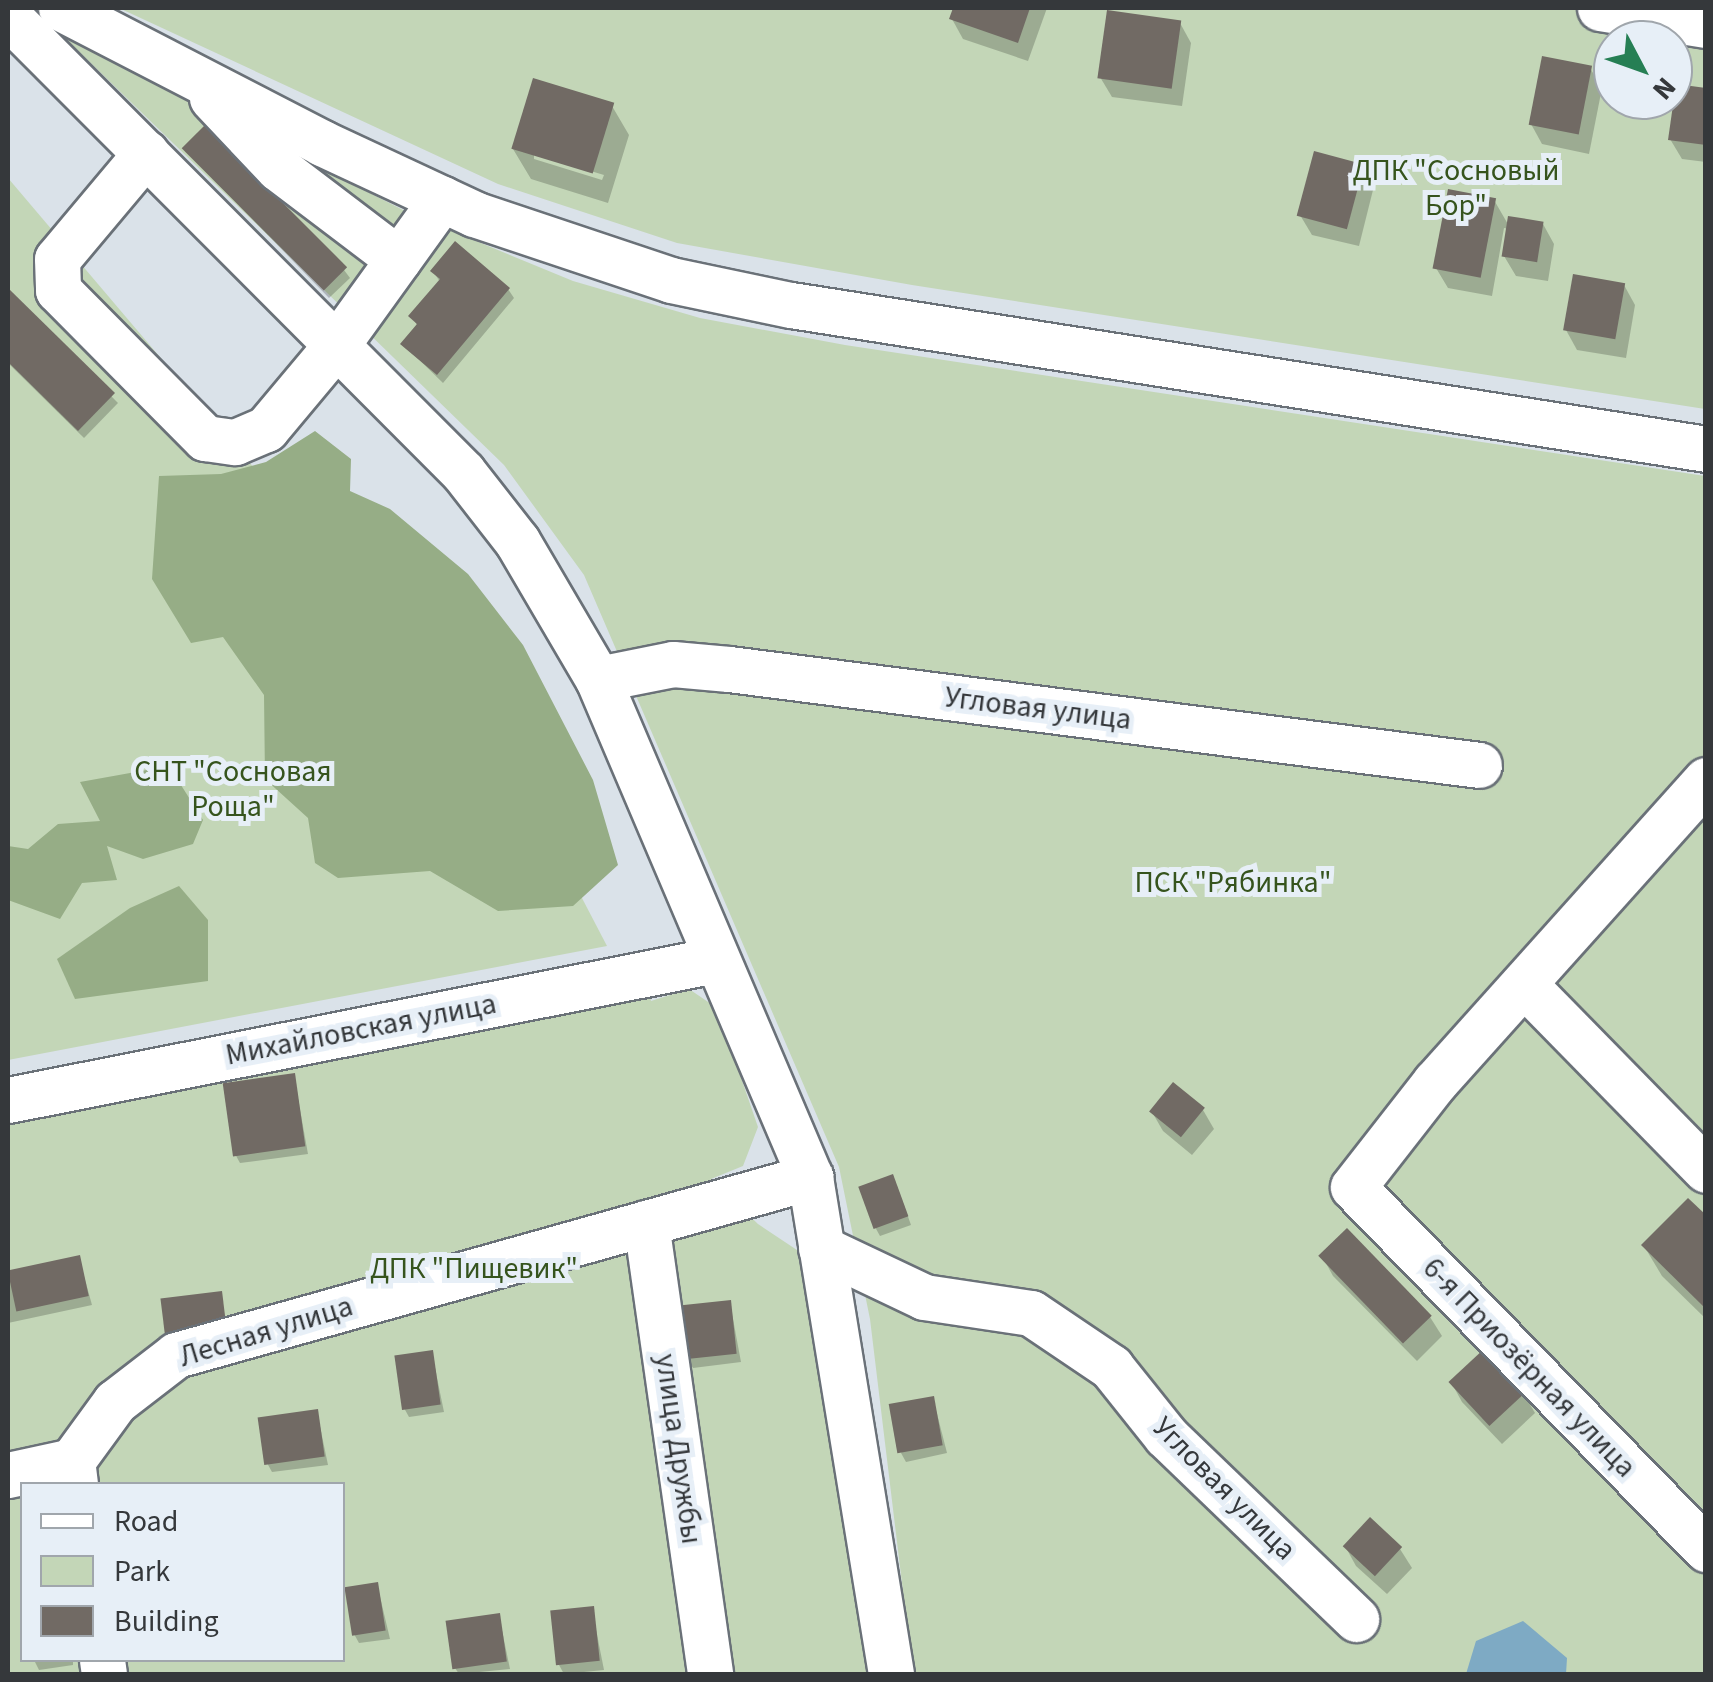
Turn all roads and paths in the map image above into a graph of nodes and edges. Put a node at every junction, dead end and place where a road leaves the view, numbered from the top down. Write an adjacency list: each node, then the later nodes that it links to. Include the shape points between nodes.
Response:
1 (61, 8): 5 (street)
2 (1600, 8): 4 (street)
3 (8, 16): 6 (street)
4 (1706, 25)
5 (190, 74): 7 (street); 8 (street, via 278,168)
6 (146, 153): 9 (street); 9 (street, via 57,259 58,290 205,438 235,442 266,429)
7 (442, 200): 8 (street); 10 (street, via 671,280 790,305)
8 (398, 260): 9 (street)
9 (338, 344): 11 (street, via 462,472 518,541)
10 (1706, 449)
11 (598, 679): 12 (street, Угловая улица, via 673,664 729,669); 14 (street)
12 (1478, 765)
13 (1703, 790): 15 (street)
14 (715, 960): 16 (street, Михайловская улица); 18 (street)
15 (1524, 984): 17 (street); 23 (street, 6-я Приозёрная улица, via 1353,1186)
16 (8, 1100)
17 (1706, 1170)
18 (810, 1177): 19 (street, Лесная улица); 20 (street)
19 (646, 1223): 21 (street, Лесная улица, via 176,1355 115,1402); 25 (street, улица Дружбы)
20 (822, 1248): 24 (street, Угловая улица, via 924,1296 1031,1313 1111,1367 1166,1436); 26 (street)
21 (74, 1472): 22 (street)
22 (8, 1475)
23 (1706, 1549)
24 (1356, 1619)
25 (710, 1674)
26 (891, 1674)

